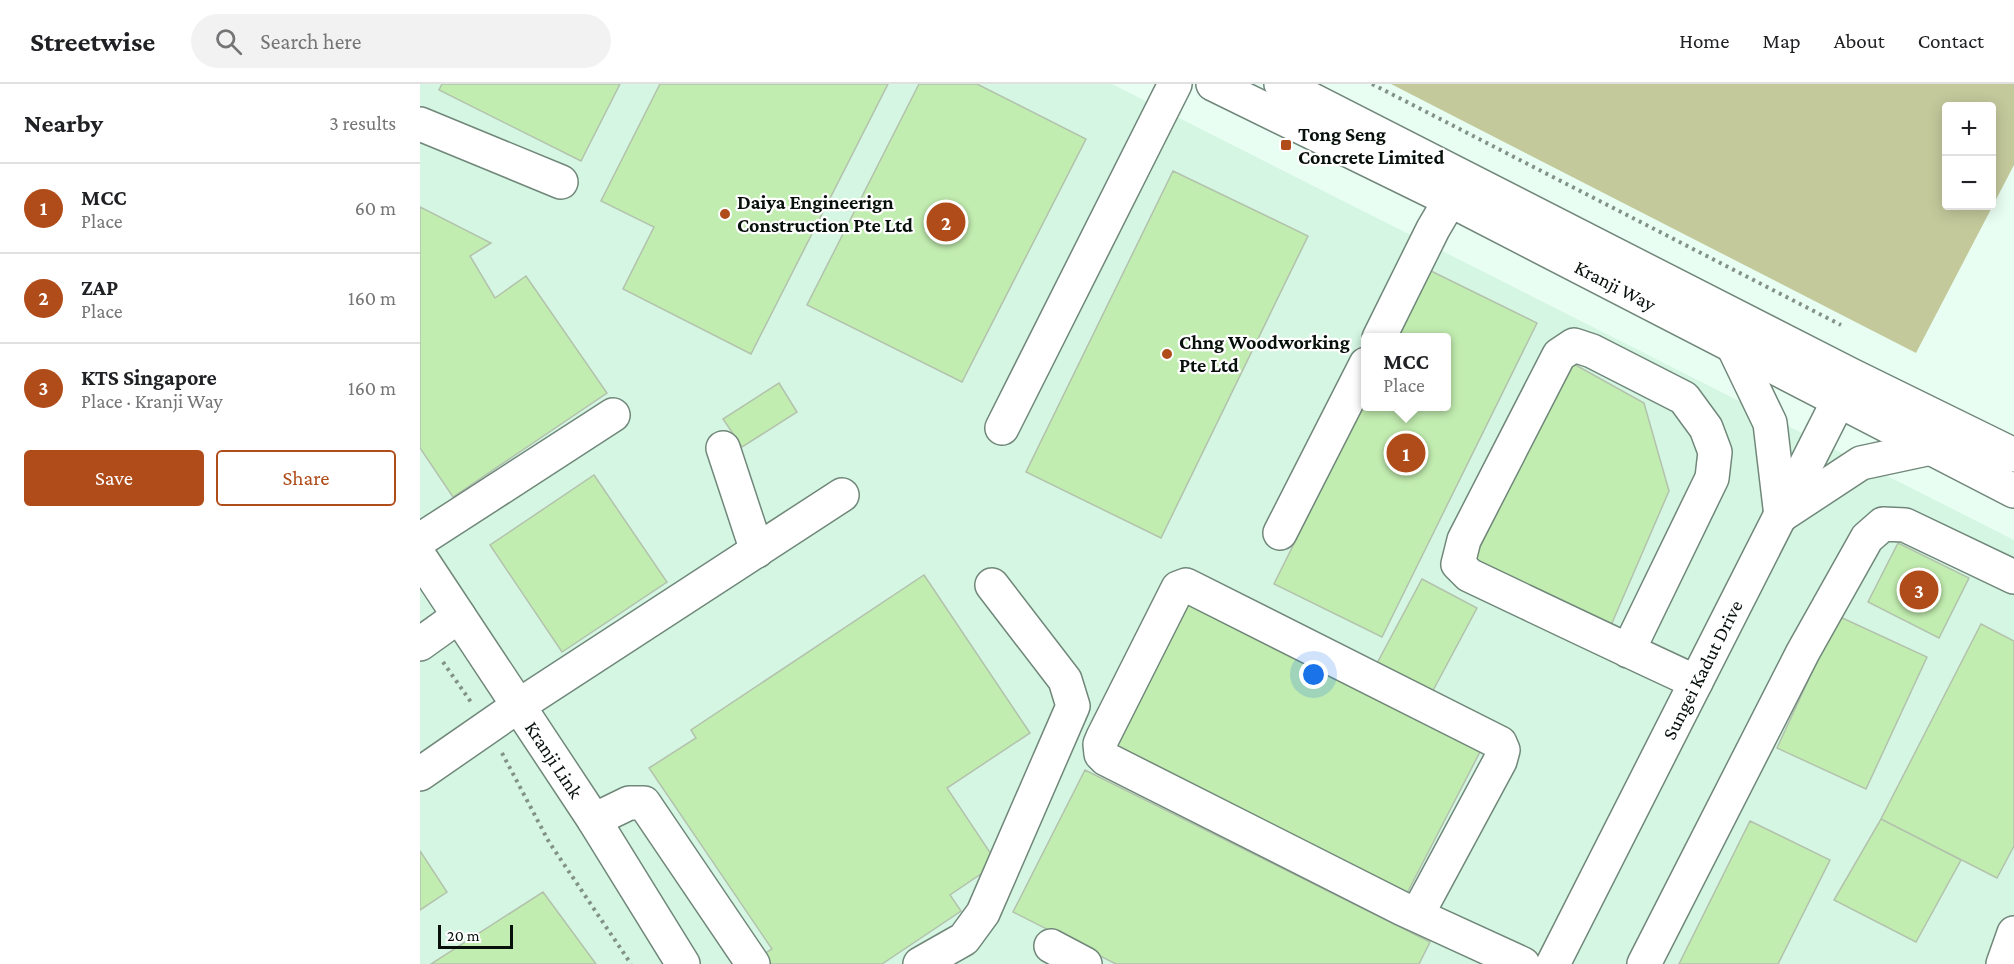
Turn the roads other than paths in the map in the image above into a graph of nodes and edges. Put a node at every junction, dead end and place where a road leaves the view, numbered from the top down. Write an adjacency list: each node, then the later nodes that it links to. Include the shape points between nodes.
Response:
1 (1175, 84): 12 (main road)
2 (1213, 84): 6 (main road, Kranji Way)
3 (1281, 84): 10 (main road, Kranji Way)
4 (420, 124): 5 (main road)
5 (561, 182)
6 (1450, 200): 7 (main road); 8 (main road, Kranji Way)
7 (1381, 333)
8 (1733, 346): 10 (main road, Kranji Way); 18 (main road, via 1770,423)
9 (1361, 372): 19 (main road)
10 (1845, 389): 14 (main road, Kranji Way); 15 (main road, Kranji Way); 18 (main road, Sungei Kadut Drive)
11 (613, 415): 20 (main road)
12 (1002, 428)
13 (723, 448): 21 (main road)
14 (1931, 448): 16 (main road, Kranji Way); 18 (main road, via 1861,463)
15 (2014, 455)
16 (2014, 491)
17 (842, 495): 21 (main road)
18 (1781, 516): 28 (main road, Sungei Kadut Drive)
19 (1280, 534)
20 (420, 540)
21 (757, 551): 29 (main road)
22 (420, 557): 25 (main road, Kranji Link)
23 (2014, 577): 41 (main road, via 1905,525 1883,524 1867,538 1803,651)
24 (992, 585): 37 (main road, via 1065,680 1073,706 983,913 964,939)
25 (459, 616): 26 (main road); 29 (main road, Kranji Link)
26 (424, 641)
27 (1628, 651): 27 (main road, via 1469,575 1458,564 1464,540 1559,355 1574,345 1684,398 1706,428 1715,452 1712,478); 28 (main road)
28 (1696, 682): 40 (main road, Sungei Kadut Drive)
29 (518, 706): 30 (main road); 31 (main road, Kranji Link)
30 (420, 774)
31 (594, 820): 35 (main road, Kranji Link); 36 (main road, via 630,803 644,803)
32 (1417, 915): 32 (main road, via 1101,754 1102,737 1178,588 1186,585 1500,743 1503,755); 39 (main road)
33 (2014, 933): 42 (main road)
34 (1051, 946): 38 (main road)
35 (676, 962)
36 (753, 964)
37 (920, 964)
38 (1085, 964)
39 (1523, 964)
40 (1553, 964)
41 (1644, 964)
42 (2003, 964)

